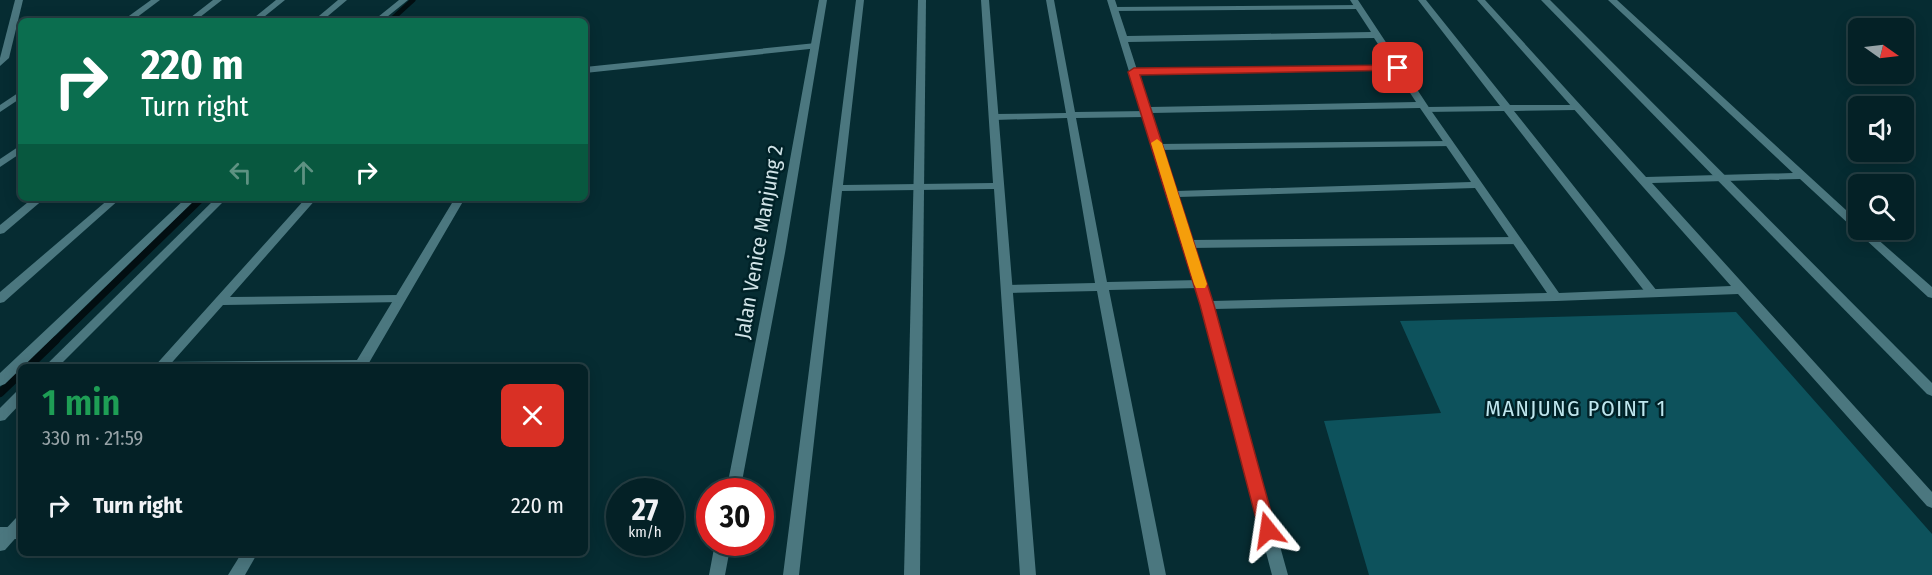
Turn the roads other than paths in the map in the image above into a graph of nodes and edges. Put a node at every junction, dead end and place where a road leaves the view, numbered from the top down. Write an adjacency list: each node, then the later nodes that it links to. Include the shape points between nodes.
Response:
1 (19, 0): 26 (street, via 5,58)
2 (156, 0): 18 (street)
3 (218, 0): 19 (street)
4 (281, 0): 20 (street)
5 (343, 0): 21 (street)
6 (404, 0): 22 (street)
7 (823, 0): 25 (street, Jalan Venice Manjung 2)
8 (860, 0): 48 (street)
9 (922, 0): 47 (street)
10 (985, 0): 37 (street)
11 (1050, 0): 36 (street)
12 (1422, 0): 33 (street)
13 (1481, 0): 31 (street)
14 (1545, 0): 43 (street)
15 (1612, 0): 42 (street)
16 (1356, 4): 17 (street); 23 (street)
17 (1113, 5): 24 (street)
18 (130, 18)
19 (194, 18)
20 (258, 18)
21 (321, 18)
22 (381, 18)
23 (1376, 35): 24 (street); 27 (street)
24 (1123, 39): 29 (street)
25 (816, 46): 28 (street); 79 (street, Jalan Venice Manjung 2)
26 (0, 63)
27 (1398, 68): 29 (street); 32 (street)
28 (588, 70)
29 (1134, 72): 35 (street)
30 (18, 96): 34 (street)
31 (1577, 107): 33 (street); 44 (street)
32 (1424, 108): 33 (street); 35 (street); 38 (street)
33 (1505, 108): 65 (street)
34 (0, 109)
35 (1147, 112): 36 (street); 39 (street)
36 (1071, 116): 37 (street); 62 (street)
37 (994, 117): 46 (street)
38 (1449, 144): 39 (street); 45 (street)
39 (1158, 147): 49 (street)
40 (18, 150): 41 (street)
41 (0, 164)
42 (1803, 176): 43 (street); 56 (street)
43 (1720, 178): 44 (street); 76 (street)
44 (1642, 180): 64 (street)
45 (1477, 185): 49 (street); 59 (street)
46 (999, 186): 47 (street); 63 (street)
47 (918, 187): 48 (street); 88 (street)
48 (837, 188): 87 (street)
49 (1173, 194): 60 (street)
50 (36, 201): 57 (street)
51 (113, 201): 68 (street)
52 (189, 201): 75 (street)
53 (219, 201): 72 (street)
54 (309, 201): 70 (street)
55 (458, 201): 69 (street)
56 (1848, 217)
57 (0, 231)
58 (1873, 240): 66 (street)
59 (1516, 241): 60 (street); 67 (street)
60 (1189, 244): 61 (street)
61 (1200, 284): 62 (street); 71 (street)
62 (1102, 287): 63 (street); 90 (street)
63 (1006, 289): 89 (street)
64 (1741, 291): 65 (street); 80 (street)
65 (1653, 294): 67 (street)
66 (1932, 294)
67 (1556, 297): 71 (street)
68 (0, 299)
69 (398, 299): 70 (street); 74 (street)
70 (219, 301): 73 (street)
71 (1207, 305): 91 (street)
72 (54, 364)
73 (162, 364)
74 (361, 364)
75 (0, 381)
76 (1932, 391)
77 (18, 398): 78 (street)
78 (0, 416)
79 (736, 478)
80 (1932, 502)
81 (13, 530): 82 (street)
82 (0, 545)
83 (248, 556): 85 (street)
84 (721, 556): 86 (street)
85 (236, 575)
86 (717, 575)
87 (791, 575)
88 (912, 575)
89 (1028, 575)
90 (1158, 575)
91 (1280, 575)

